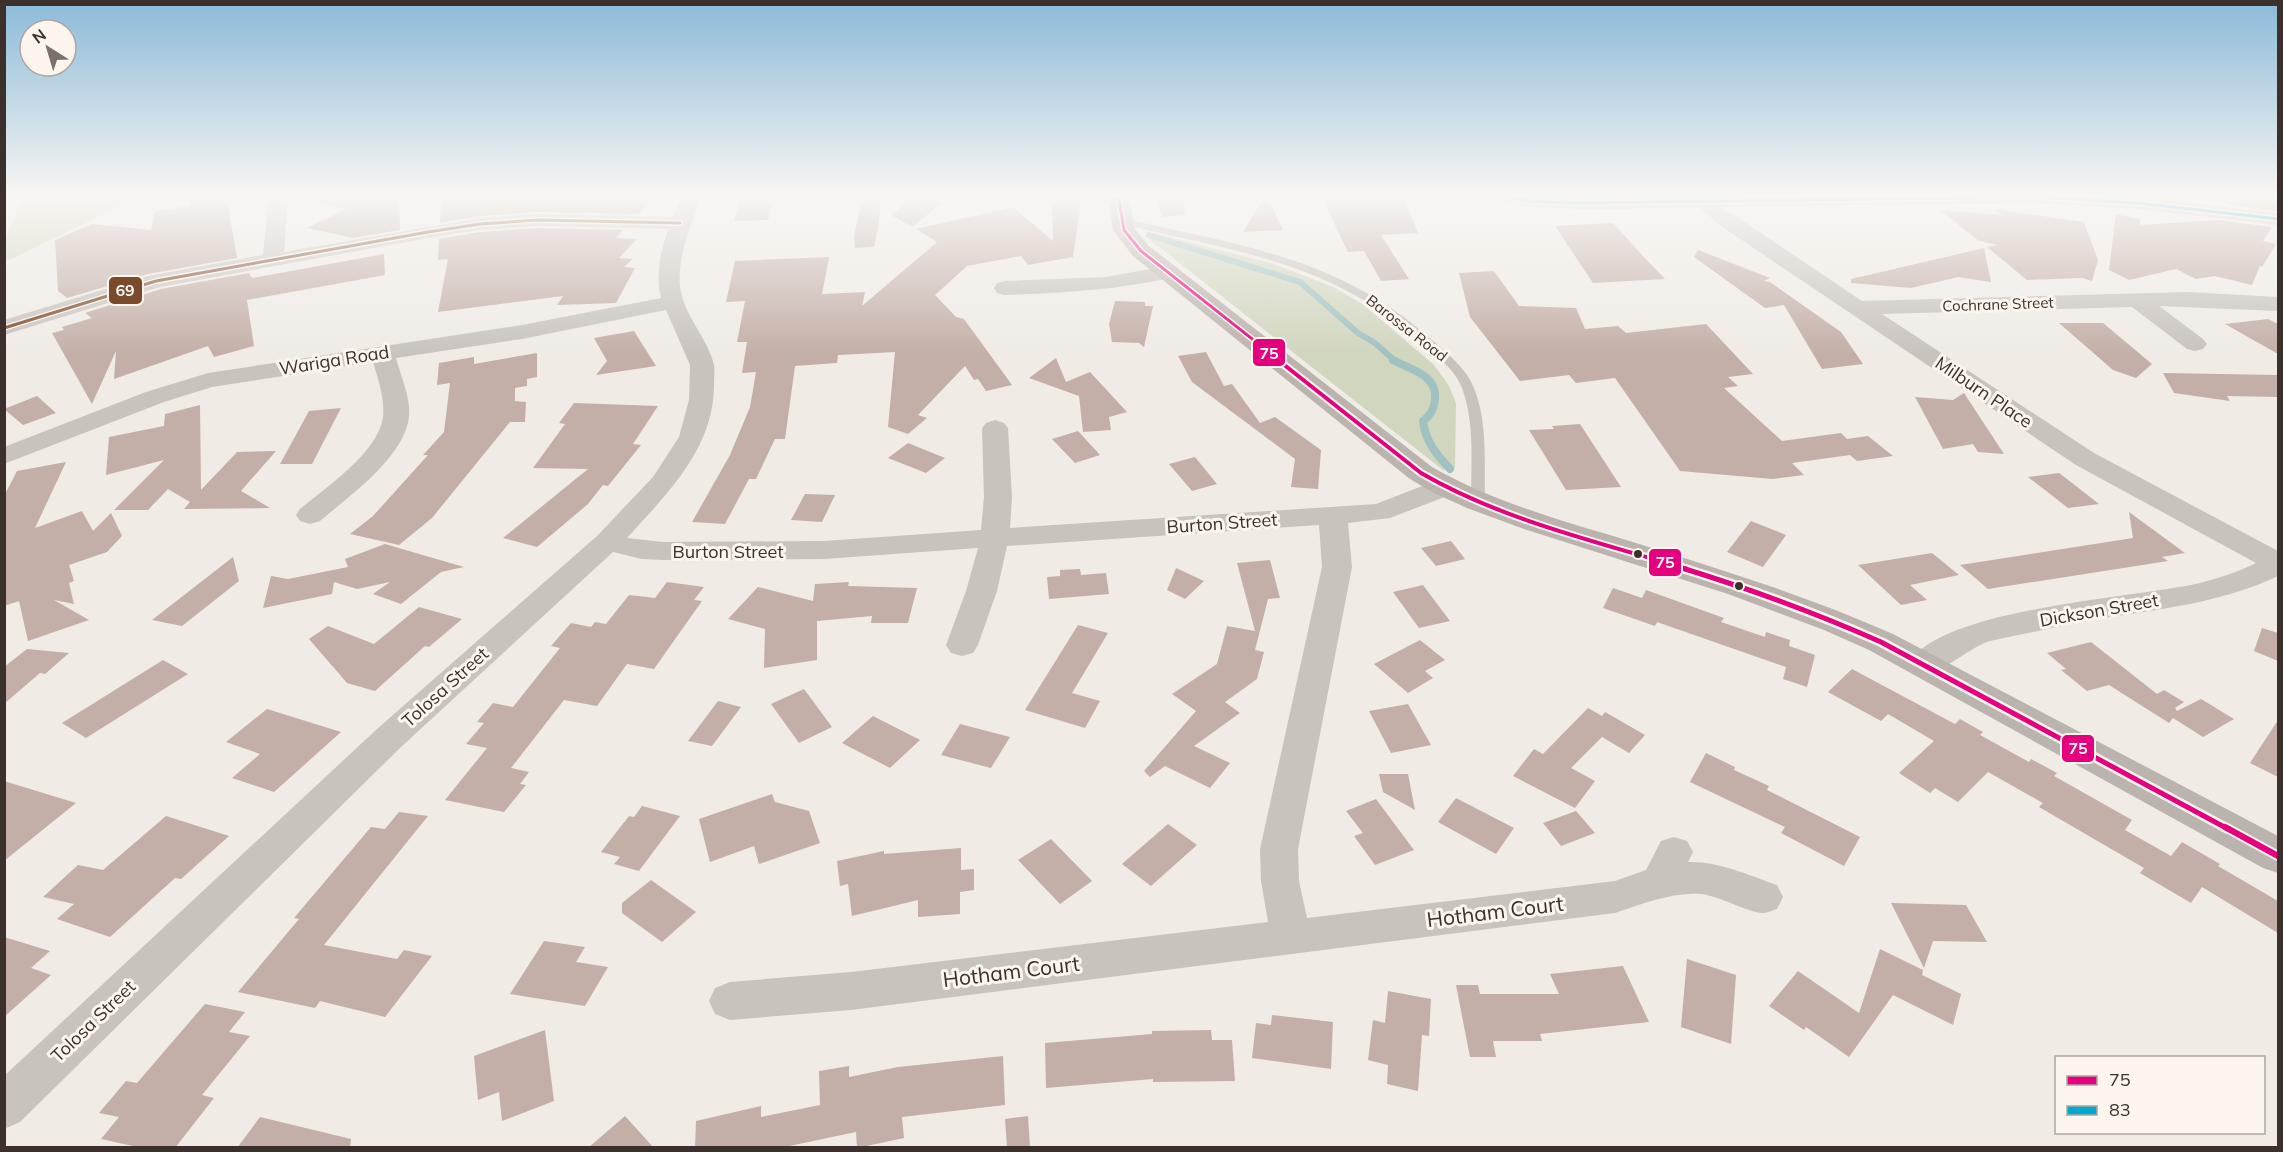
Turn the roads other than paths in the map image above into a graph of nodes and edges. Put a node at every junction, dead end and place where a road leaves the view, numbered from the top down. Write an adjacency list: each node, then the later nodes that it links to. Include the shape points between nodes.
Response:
1 (274, 248): 7 (street)
2 (338, 248): 7 (street)
3 (674, 248): 11 (street, Tolosa Street, via 669,269)
4 (1140, 248): 8 (street, Barossa Road)
5 (1244, 248): 20 (lane, Barossa Road, via 1305,267 1366,295 1449,362 1468,387 1474,408)
6 (1767, 248): 13 (street, Milburn Place)
7 (273, 259): 14 (street, via 156,281)
8 (1166, 272): 9 (street, via 1102,285); 19 (street, Barossa Road, via 1396,454)
9 (1005, 288)
10 (2138, 301): 12 (street, Cochrane Street); 13 (street, Cochrane Street); 15 (street)
11 (673, 302): 16 (street, Wariga Road, via 532,330); 24 (street, Tolosa Street, via 702,365 699,417 692,437 663,482)
12 (2278, 304)
13 (1858, 308): 25 (street, Milburn Place, via 2103,470)
14 (4, 328)
15 (2195, 344)
16 (383, 352): 18 (street, Wariga Road, via 208,380); 21 (street, via 396,416 393,429 371,460)
17 (995, 428): 23 (street, via 998,498)
18 (4, 456)
19 (1445, 487): 20 (street, Barossa Road); 22 (street, Burton Street, via 1380,512)
20 (1478, 501): 27 (street, Barossa Road, via 1785,602)
21 (310, 515)
22 (1333, 516): 23 (street, Burton Street); 30 (street, via 1337,567 1279,849 1280,881)
23 (994, 539): 24 (street, Burton Street, via 824,550 663,551); 26 (street, via 982,596)
24 (607, 542): 32 (street, Tolosa Street, via 389,738)
25 (2278, 564): 27 (street, Dickson Street, via 2245,580 2198,593 1985,631 1964,638)
26 (962, 645)
27 (1924, 663): 28 (street, Barossa Road)
28 (2278, 856)
29 (1763, 897): 30 (street, Hotham Court, via 1692,878 1667,867 1615,897)
30 (1291, 936): 31 (street, Hotham Court, via 851,991)
31 (730, 1001)
32 (4, 1107)

